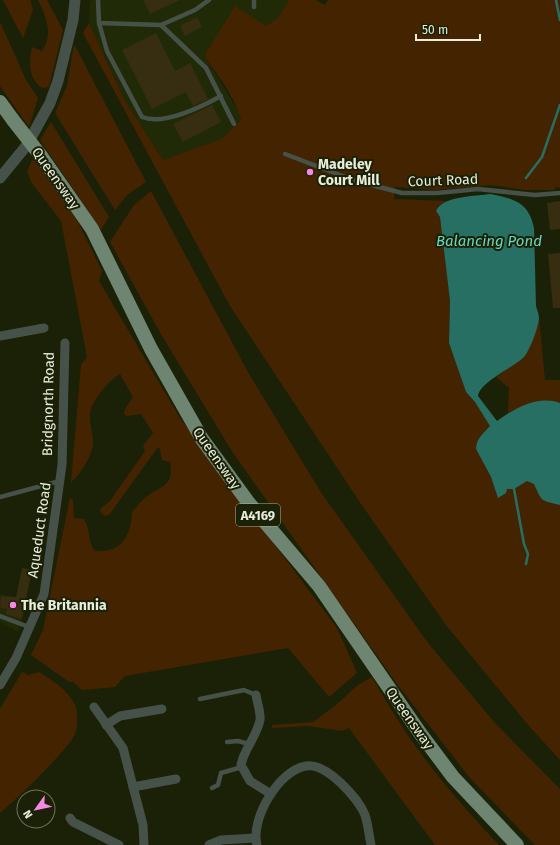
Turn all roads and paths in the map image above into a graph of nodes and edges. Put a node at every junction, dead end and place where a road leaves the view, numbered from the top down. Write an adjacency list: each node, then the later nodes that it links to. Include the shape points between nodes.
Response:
1 (75, 0): 12 (street, via 73,20 58,82 50,103 27,145)
2 (98, 0): 6 (lane)
3 (210, 0): 7 (lane)
4 (254, 0): 5 (lane)
5 (254, 7)
6 (99, 23): 7 (lane); 8 (lane, via 107,51 142,117 159,120 189,112)
7 (162, 25): 8 (lane, via 206,68)
8 (221, 96): 10 (lane)
9 (0, 102): 42 (main road, Queensway / A4169, bridge, via 92,229 151,349 206,444 248,502 319,586 420,734 448,770)
10 (234, 124)
11 (285, 154): 13 (lane, Court Road, via 353,180 402,193 478,189 535,195)
12 (0, 178)
13 (560, 193)
14 (44, 328): 15 (street)
15 (0, 336)
16 (65, 343): 17 (street, Bridgnorth Road)
17 (62, 465): 18 (street, Aqueduct Road)
18 (60, 481): 19 (lane); 21 (street, Aqueduct Road, via 44,594)
19 (0, 497)
20 (0, 616): 21 (lane)
21 (29, 627): 22 (street, Aqueduct Road, via 16,658)
22 (0, 685)
23 (256, 695): 24 (lane, via 244,690); 29 (street, via 260,719)
24 (200, 699)
25 (94, 708): 27 (street)
26 (162, 709): 27 (street, via 120,716)
27 (106, 725): 32 (street, via 123,748)
28 (227, 742): 29 (lane)
29 (249, 744): 30 (street, via 243,754)
30 (242, 767): 33 (lane, via 221,773 218,785); 34 (street, via 250,781)
31 (176, 779): 32 (street)
32 (133, 786): 39 (street, via 143,824)
33 (212, 788)
34 (271, 794): 37 (street, via 260,814); 41 (street, via 289,772 307,765 319,768 342,782 365,814)
35 (70, 818): 36 (street)
36 (101, 841): 38 (street)
37 (256, 841): 40 (street, via 221,840)
38 (119, 845)
39 (144, 845)
40 (209, 845)
41 (371, 845)
42 (517, 845)

